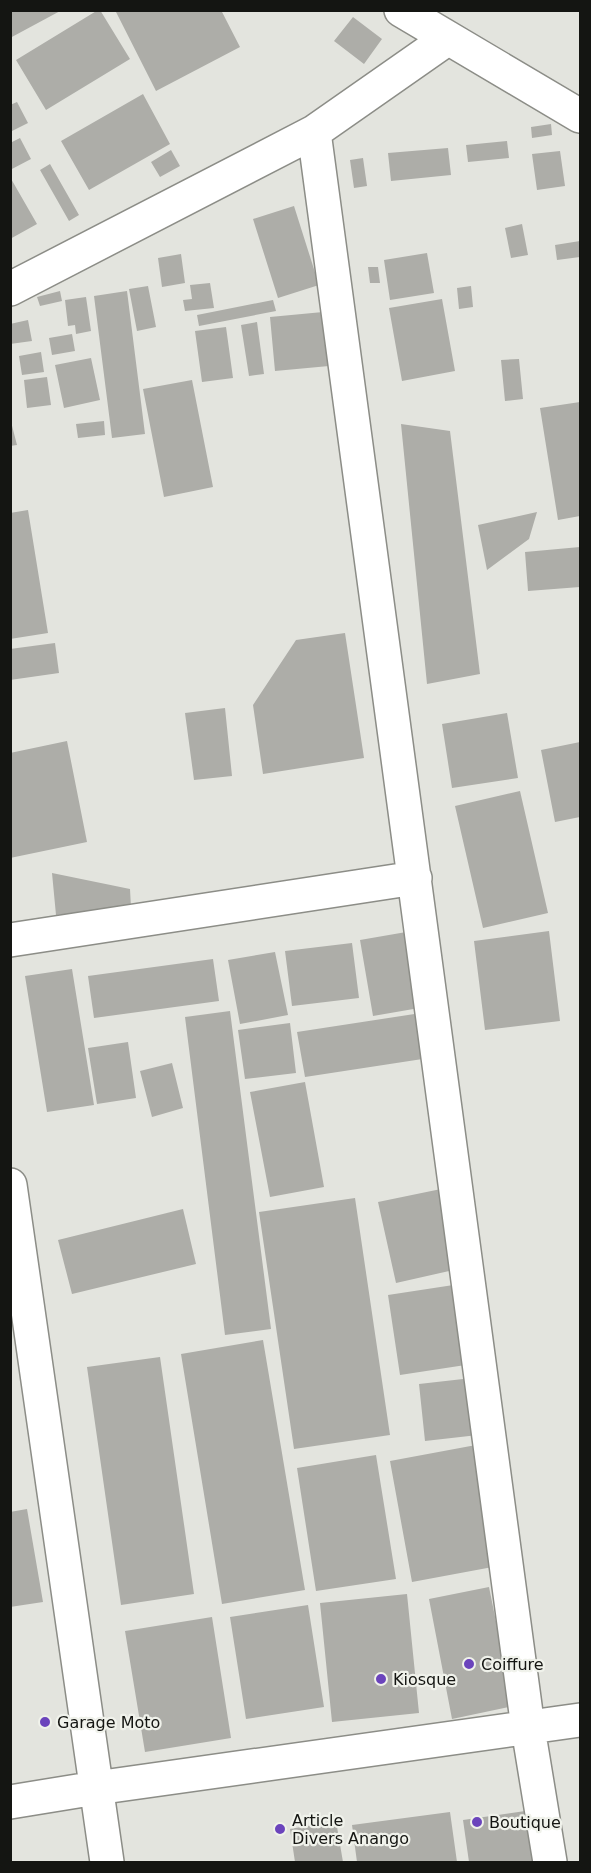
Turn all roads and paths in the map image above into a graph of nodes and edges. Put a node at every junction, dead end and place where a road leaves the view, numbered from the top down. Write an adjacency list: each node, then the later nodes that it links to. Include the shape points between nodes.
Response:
1 (401, 10): 2 (street)
2 (447, 39): 3 (street); 4 (street)
3 (580, 116)
4 (314, 132): 5 (street); 6 (street)
5 (10, 289)
6 (415, 878): 7 (street); 10 (street)
7 (10, 940)
8 (10, 1185): 11 (street)
9 (580, 1720): 10 (street)
10 (528, 1728): 11 (street); 14 (street)
11 (96, 1788): 12 (street); 13 (street)
12 (10, 1802)
13 (107, 1863)
14 (550, 1863)

